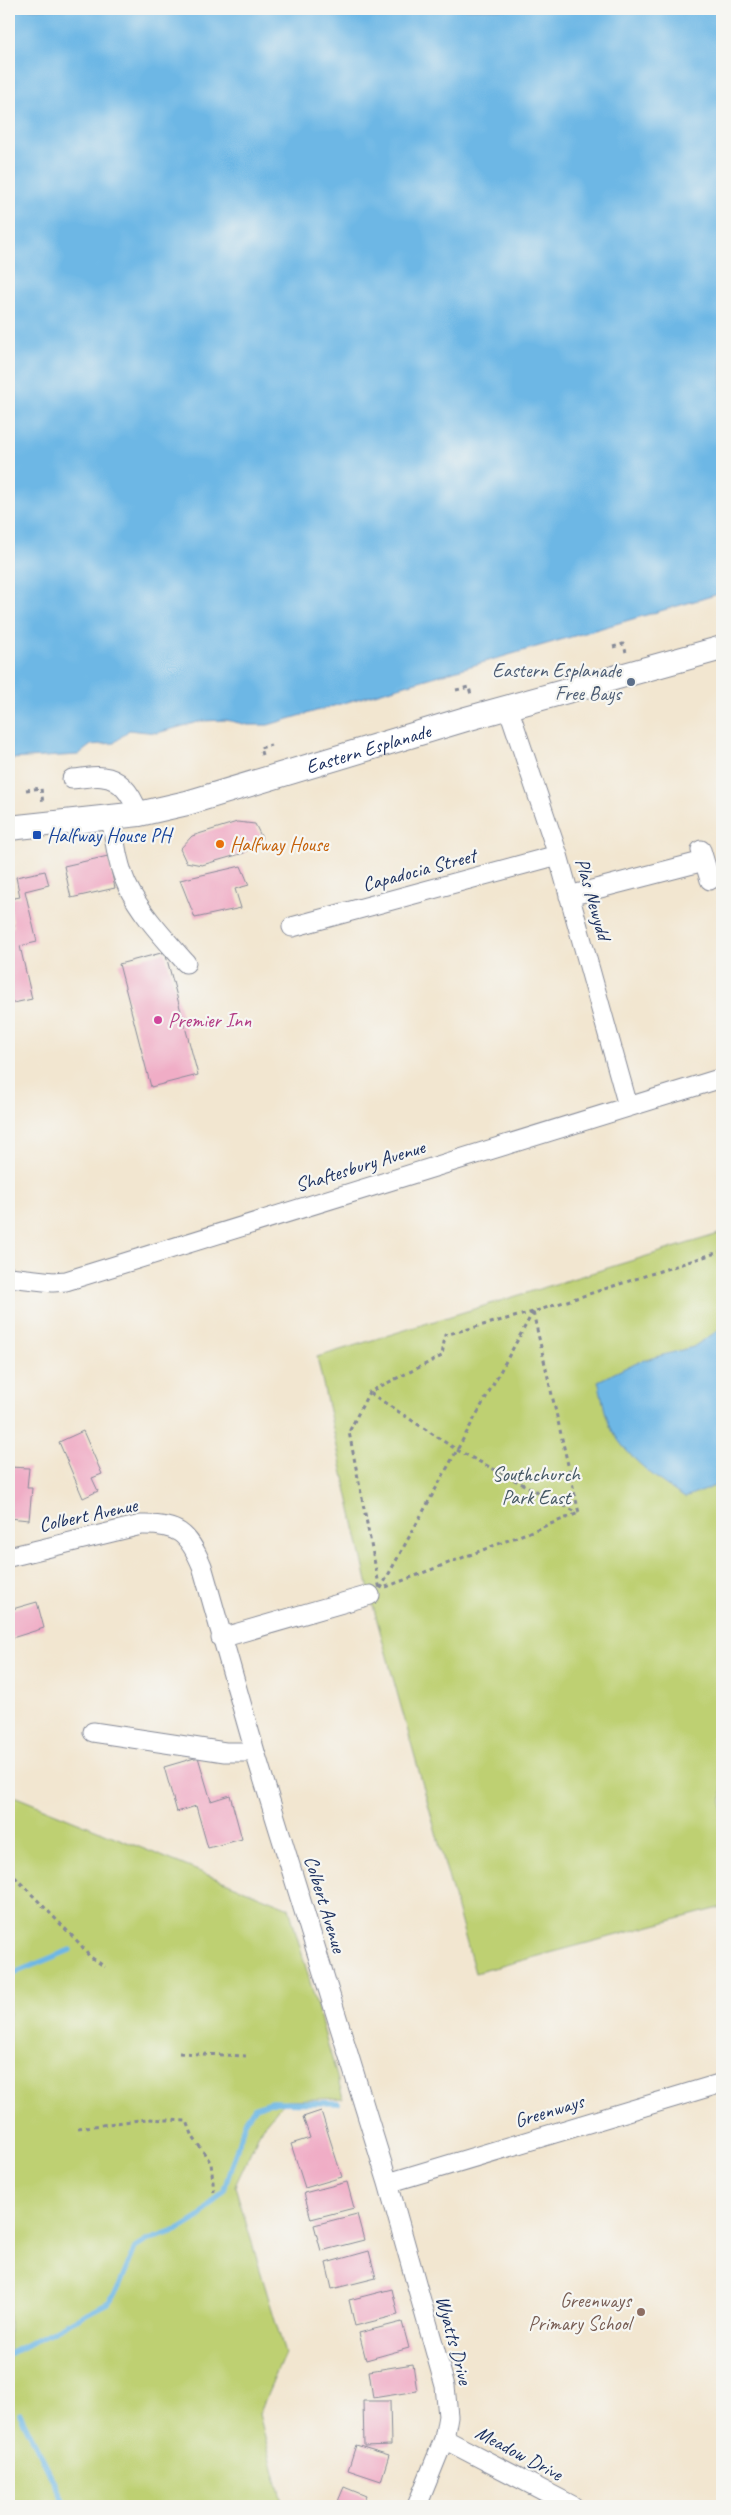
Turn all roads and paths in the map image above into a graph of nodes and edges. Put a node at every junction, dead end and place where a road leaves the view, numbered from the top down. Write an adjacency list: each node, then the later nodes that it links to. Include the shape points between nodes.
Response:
1 (613, 648): 3 (path, via 623,644)
2 (722, 648): 6 (main road, Eastern Esplanade)
3 (626, 652)
4 (456, 690): 5 (path, via 469,687)
5 (471, 695)
6 (508, 707): 12 (main road, Eastern Esplanade, via 240,788); 15 (street, Plas Newydd)
7 (271, 745): 8 (path, via 260,748)
8 (262, 755)
9 (72, 780): 12 (street, via 108,778 130,793)
10 (26, 790): 11 (path, via 41,788)
11 (43, 807)
12 (139, 814): 13 (main road, Eastern Esplanade)
13 (111, 817): 14 (main road, Eastern Esplanade); 19 (street, via 116,851 126,884 154,926)
14 (9, 828)
15 (558, 855): 17 (street, Plas Newydd); 18 (street, Capadocia Street)
16 (710, 880): 17 (street, via 702,855)
17 (569, 896): 21 (street, Plas Newydd)
18 (292, 927)
19 (186, 963)
20 (722, 1078): 21 (street, Shaftesbury Avenue)
21 (628, 1106): 23 (street, Shaftesbury Avenue, via 66,1281)
22 (722, 1251): 24 (path)
23 (9, 1277)
24 (533, 1312): 25 (path, via 445,1335 442,1356); 26 (path); 27 (path)
25 (369, 1392): 26 (path); 29 (path, via 349,1432)
26 (457, 1450): 27 (path); 29 (path)
27 (579, 1513): 29 (path)
28 (9, 1557): 30 (street, Colbert Avenue, via 141,1525 160,1524 180,1530 196,1549)
29 (375, 1592): 30 (street)
30 (221, 1638): 32 (street, Colbert Avenue)
31 (92, 1732): 32 (street, via 225,1752)
32 (255, 1752): 39 (street, Colbert Avenue)
33 (9, 1871): 34 (path, via 89,1956)
34 (104, 1967)
35 (179, 2052): 36 (path)
36 (246, 2056)
37 (722, 2082): 39 (street, Greenways)
38 (78, 2128): 40 (path, via 147,2119 187,2121 193,2137 211,2163)
39 (388, 2183): 41 (street, Wyatts Drive, via 445,2386 448,2416)
40 (214, 2192)
41 (444, 2439): 42 (street, Wyatts Drive); 43 (street, Meadow Drive)
42 (417, 2506)
43 (573, 2506)

